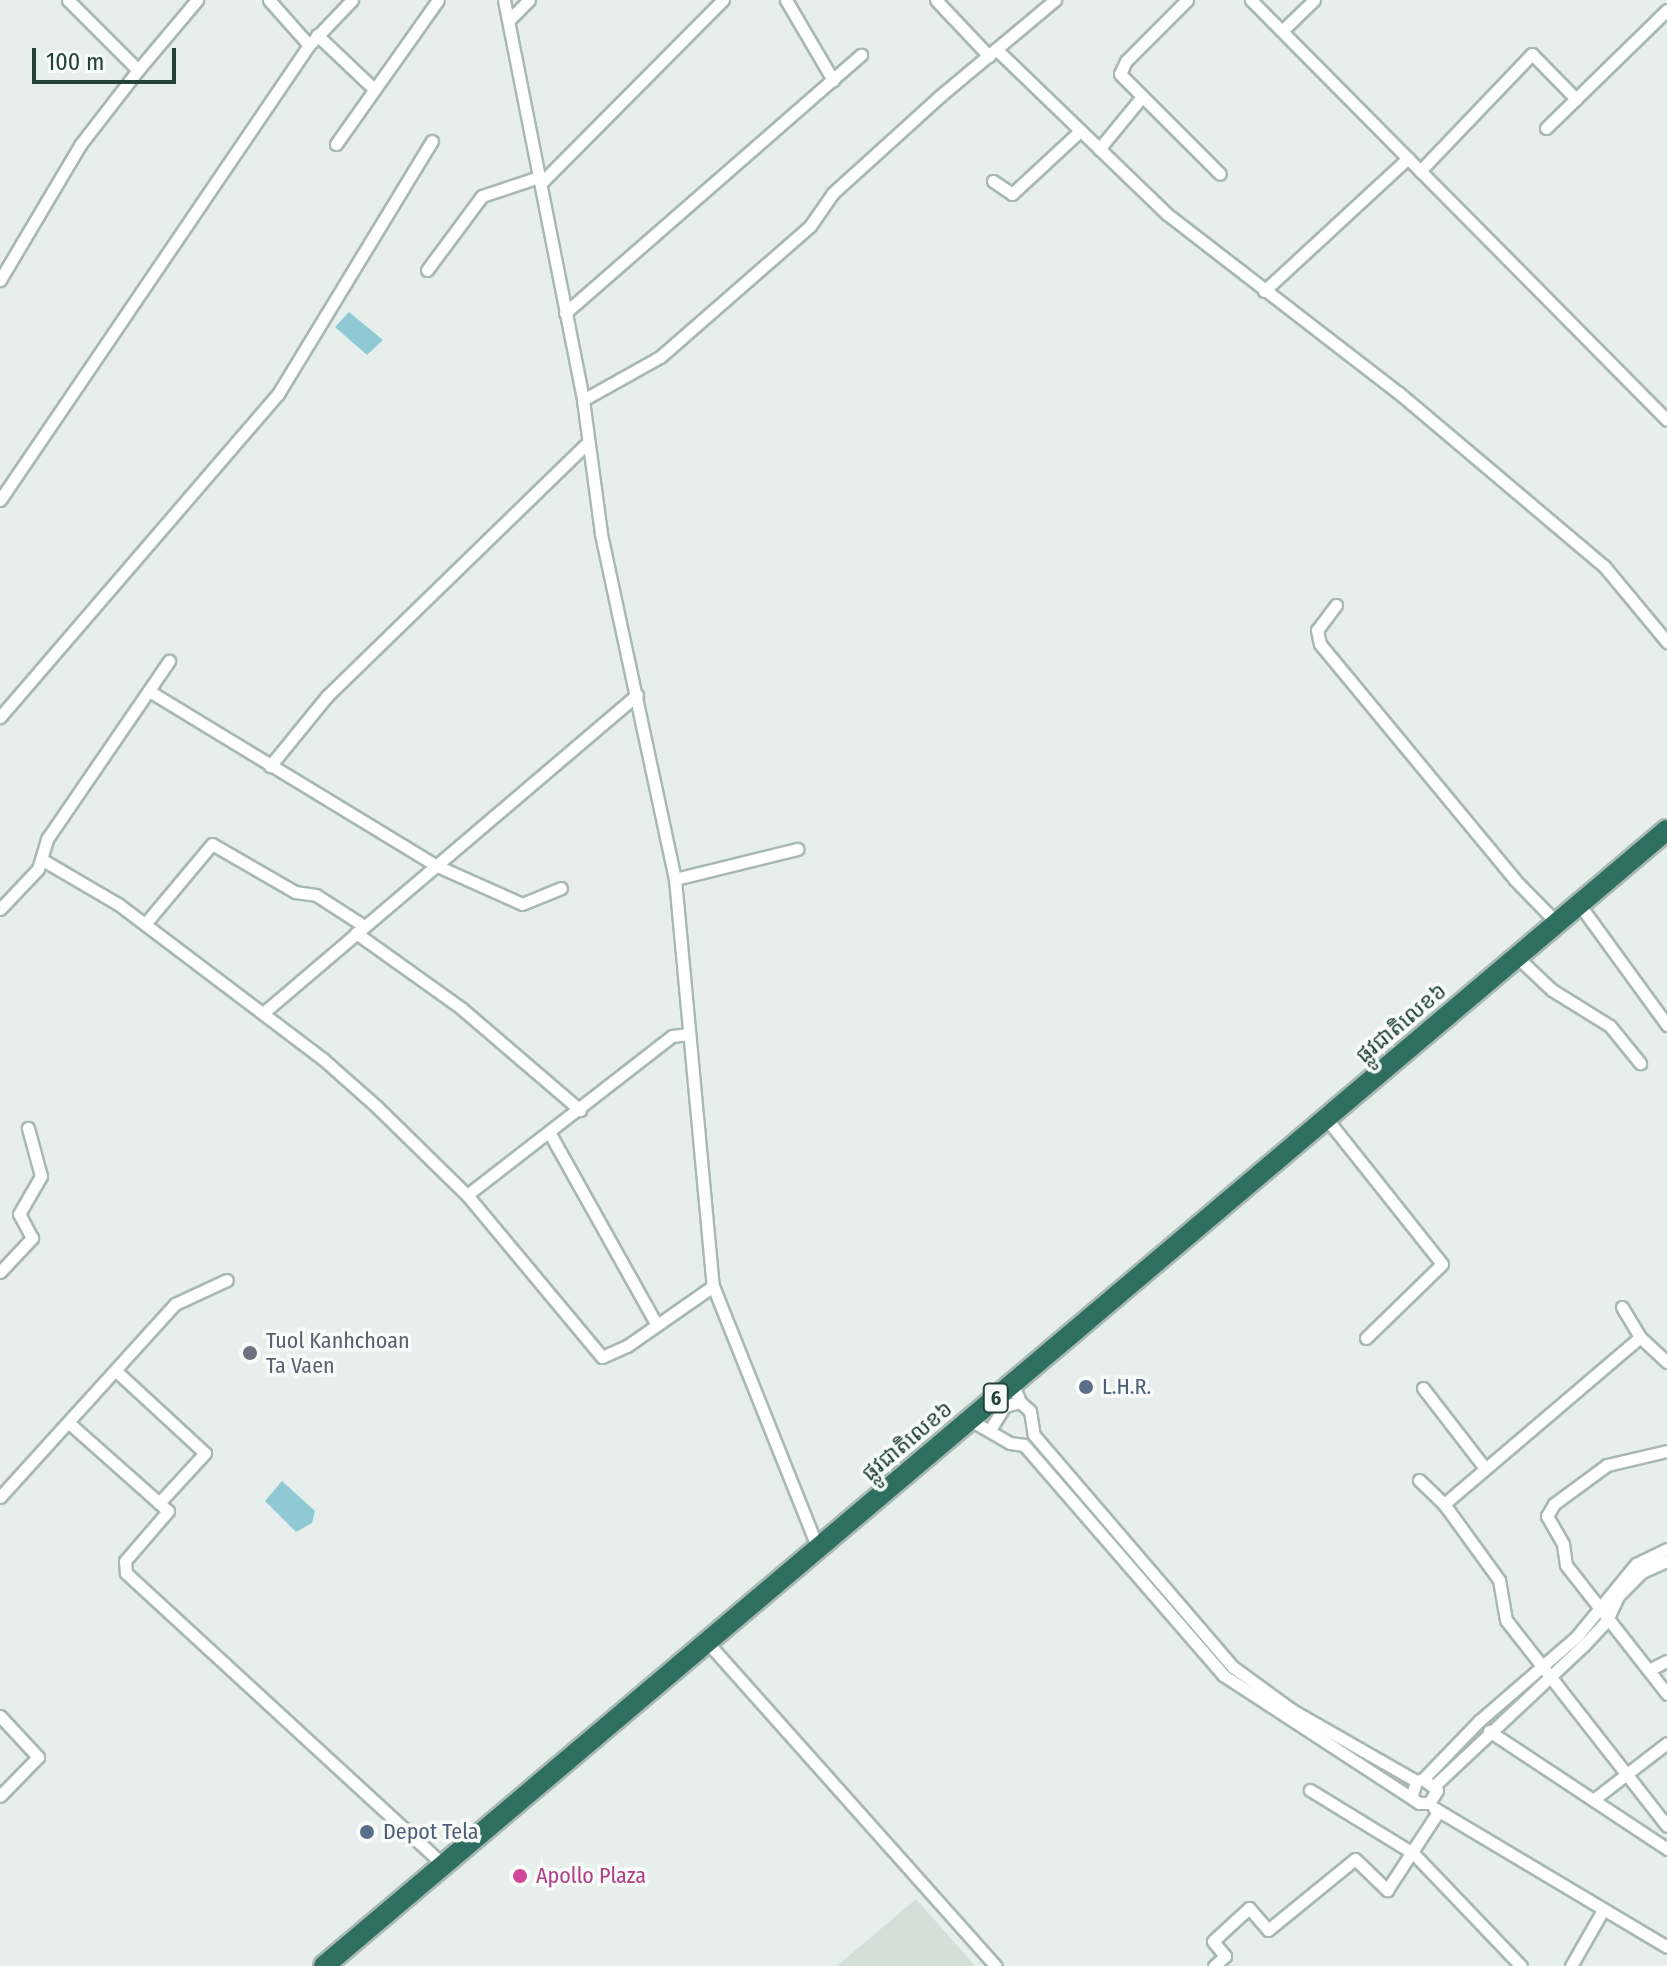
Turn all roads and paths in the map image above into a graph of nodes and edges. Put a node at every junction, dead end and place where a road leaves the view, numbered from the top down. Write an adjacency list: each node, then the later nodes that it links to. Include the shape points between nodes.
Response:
1 (68, 0): 22 (street)
2 (197, 0): 22 (street)
3 (269, 0): 19 (street)
4 (352, 0): 18 (street)
5 (438, 0): 24 (street)
6 (504, 0): 16 (street)
7 (529, 0): 16 (street)
8 (723, 0): 35 (street)
9 (786, 0): 23 (street)
10 (936, 0): 20 (street)
11 (1055, 0): 20 (street)
12 (1187, 0): 25 (street, via 1126,61 1120,74)
13 (1251, 0): 17 (street)
14 (1314, 0): 17 (street)
15 (1667, 10): 26 (street)
16 (509, 20): 35 (street)
17 (1283, 30): 32 (street)
18 (317, 35): 19 (street); 24 (street)
19 (309, 45): 44 (street)
20 (993, 53): 28 (street); 41 (street, via 833,193 810,226 660,357)
21 (861, 55): 23 (street)
22 (138, 70): 38 (street, via 80,145)
23 (833, 80): 40 (street)
24 (373, 88): 30 (street)
25 (1140, 99): 31 (street); 34 (street)
26 (1576, 99): 27 (street); 33 (street, via 1532,54)
27 (1546, 128)
28 (1080, 131): 31 (street); 36 (street, via 1012,194)
29 (432, 141): 50 (street, via 278,394)
30 (336, 144)
31 (1099, 149): 39 (street, via 1167,214)
32 (1408, 158): 33 (street); 39 (street)
33 (1420, 171): 42 (street)
34 (1220, 174)
35 (540, 180): 37 (street, via 482,196); 40 (street)
36 (993, 181)
37 (427, 270)
38 (0, 280)
39 (1264, 291): 46 (street, via 1399,393 1604,566)
40 (565, 313): 41 (street)
41 (583, 400): 43 (street)
42 (1667, 420)
43 (585, 445): 49 (street); 51 (street, via 327,696)
44 (0, 500)
45 (1336, 605): 60 (street, via 1317,630 1320,644 1515,880)
46 (1667, 642)
47 (169, 661): 48 (street)
48 (149, 691): 51 (street); 54 (street, via 47,839)
49 (637, 695): 55 (street); 56 (street)
50 (0, 717)
51 (270, 766): 55 (street)
52 (1667, 830): 58 (highway, ផ្លូវជាតិលេខ៦ / 6)
53 (797, 849): 56 (street)
54 (41, 859): 59 (street, via 38,869); 61 (street)
55 (435, 865): 57 (street, via 522,904); 62 (street)
56 (675, 879): 66 (street)
57 (561, 888)
58 (1579, 904): 60 (highway, ផ្លូវជាតិលេខ៦ / 6); 65 (street)
59 (0, 909)
60 (1557, 923): 63 (highway, ផ្លូវជាតិលេខ៦ / 6)
61 (145, 924): 62 (street, via 212,844 295,892 316,895); 64 (street)
62 (360, 930): 64 (street); 68 (street)
63 (1517, 957): 67 (street, via 1552,990 1610,1026); 69 (highway, ផ្លូវជាតិលេខ៦ / 6)
64 (263, 1013): 72 (street, via 376,1106)
65 (1667, 1025)
66 (689, 1034): 68 (street, via 672,1036); 75 (street)
67 (1640, 1063)
68 (580, 1110): 71 (street)
69 (1326, 1118): 79 (street, via 1442,1264); 83 (highway, ផ្លូវជាតិលេខ៦ / 6)
70 (28, 1128): 73 (street, via 41,1176 19,1214 32,1238)
71 (549, 1132): 72 (street); 77 (street)
72 (467, 1195): 77 (street, via 602,1357 609,1358)
73 (0, 1272)
74 (227, 1280): 81 (street, via 175,1304)
75 (713, 1286): 77 (street); 93 (street)
76 (1622, 1307): 78 (street)
77 (657, 1325)
78 (1640, 1337): 80 (street); 88 (street)
79 (1366, 1338)
80 (1667, 1362)
81 (116, 1371): 85 (street); 91 (street, via 205,1453)
82 (1423, 1388): 88 (street)
83 (1016, 1393): 84 (highway, ផ្លូវជាតិលេខ៦ / 6); 86 (street); 102 (street, via 1030,1411 1034,1435)
84 (970, 1420): 86 (street); 93 (highway, ផ្លូវជាតិលេខ៦ / 6)
85 (69, 1423): 90 (street); 91 (street)
86 (991, 1428): 102 (street, via 1010,1443 1024,1445)
87 (1667, 1451): 96 (street, via 1607,1465 1554,1504 1547,1516 1563,1544 1566,1565)
88 (1484, 1467): 92 (street)
89 (1419, 1480): 92 (street)
90 (0, 1497)
91 (159, 1503): 119 (street, via 168,1511 125,1561 126,1573)
92 (1444, 1504): 100 (street, via 1499,1580 1506,1620)
93 (818, 1548): 98 (highway, ផ្លូវជាតិលេខ៦ / 6)
94 (1667, 1549): 96 (street, via 1636,1564)
95 (1667, 1561): 97 (street, via 1642,1572 1618,1596)
96 (1599, 1609): 97 (street); 100 (street)
97 (1607, 1620): 101 (street); 103 (street)
98 (707, 1642): 119 (highway, ផ្លូវជាតិលេខ៦ / 6); 123 (street)
99 (1667, 1661): 101 (street)
100 (1542, 1665): 103 (street); 109 (street)
101 (1649, 1670): 104 (street)
102 (1228, 1671): 109 (street); 112 (street, via 1288,1722)
103 (1551, 1679): 106 (street); 108 (street)
104 (1667, 1694)
105 (0, 1716): 113 (street, via 38,1757)
106 (1489, 1731): 110 (street); 114 (street)
107 (1667, 1743): 108 (street)
108 (1628, 1773): 114 (street); 116 (street)
109 (1419, 1780): 110 (street); 112 (street)
110 (1435, 1785): 115 (street)
111 (1310, 1790): 118 (street)
112 (1412, 1795): 115 (street)
113 (0, 1796)
114 (1593, 1800): 117 (street)
115 (1434, 1807): 118 (street); 120 (street)
116 (1667, 1826)
117 (1667, 1849)
118 (1413, 1853): 124 (street, via 1387,1890 1355,1859 1268,1930 1249,1908 1213,1941 1225,1956); 125 (street)
119 (444, 1865): 122 (highway, ផ្លូវជាតិលេខ៦ / 6)
120 (1603, 1910): 121 (street); 126 (street)
121 (1667, 1947)
122 (324, 1966)
123 (996, 1966)
124 (1214, 1966)
125 (1521, 1966)
126 (1571, 1966)

